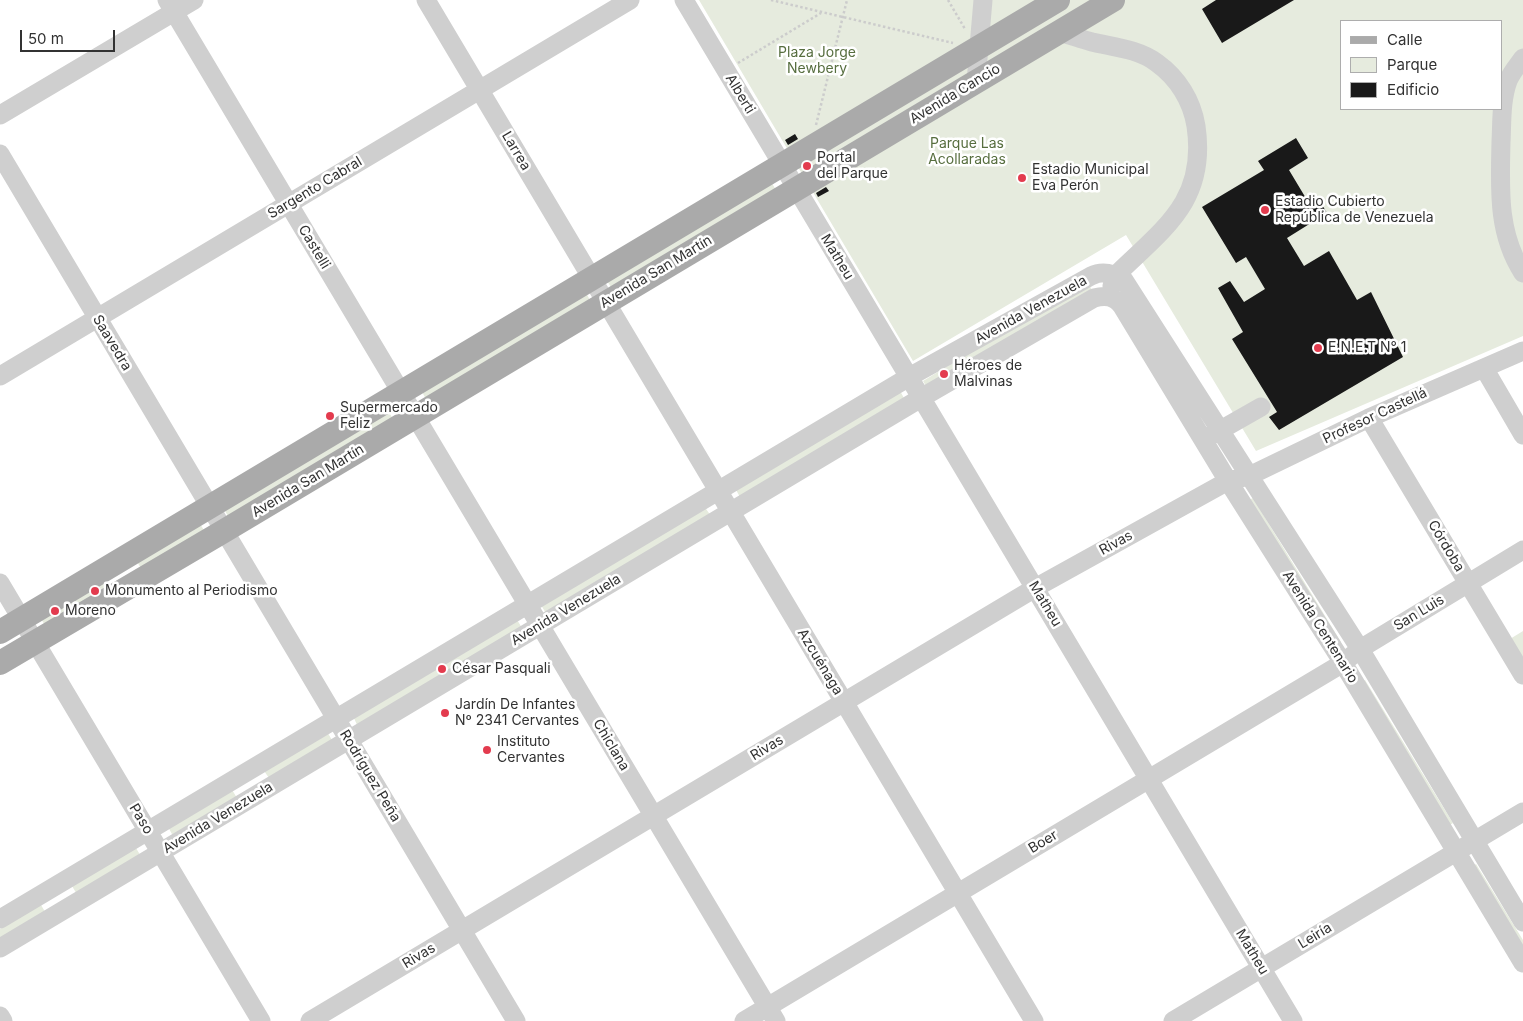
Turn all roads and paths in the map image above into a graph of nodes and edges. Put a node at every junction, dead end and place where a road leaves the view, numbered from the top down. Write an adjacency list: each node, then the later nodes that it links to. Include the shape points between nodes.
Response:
1 (194, 0): 11 (street)
2 (426, 0): 19 (street, Larrea)
3 (630, 0): 19 (street, Sargento Cabral)
4 (684, 0): 17 (street, Alberti)
5 (772, 0): 12 (path)
6 (847, 0): 13 (path)
7 (948, 0): 15 (path)
8 (983, 0): 15 (street)
9 (1058, 0): 15 (main road, Avenida Cancio)
10 (1113, 0): 14 (main road, Avenida Cancio)
11 (170, 6): 22 (street); 27 (street, Castelli)
12 (822, 12): 13 (path); 17 (path)
13 (842, 17): 15 (path); 23 (path)
14 (1059, 32): 18 (main road, Avenida Cancio); 29 (street, via 1141,54 1157,62 1185,93 1194,117 1198,141 1197,170 1191,190 1166,225)
15 (979, 47): 18 (street); 23 (main road, Avenida Cancio)
16 (1523, 58): 20 (street, via 1508,80)
17 (726, 70): 25 (street, Alberti)
18 (976, 82): 26 (main road, Avenida Cancio)
19 (480, 90): 27 (street, Sargento Cabral); 30 (street, Larrea)
20 (1503, 105)
21 (1502, 110): 28 (street, via 1500,202 1507,238)
22 (0, 115)
23 (810, 148): 25 (main road, Avenida Cancio)
24 (0, 154): 33 (street, Saavedra)
25 (782, 164): 26 (street, Alberti); 30 (main road, Avenida San Martín)
26 (796, 188): 32 (main road, Avenida San Martín); 37 (street, Matheu)
27 (288, 204): 33 (street, Sargento Cabral); 38 (street, Castelli)
28 (1523, 273)
29 (1112, 274): 31 (street); 37 (street, Avenida Venezuela, via 1091,276); 43 (street, Avenida Centenario, via 1124,280)
30 (592, 278): 32 (street, Larrea); 38 (main road, Avenida San Martín)
31 (1109, 297): 39 (street, Avenida Venezuela, via 1094,298); 45 (street, Avenida Centenario, via 1122,306)
32 (606, 302): 41 (main road, Avenida San Martín); 47 (street, Azcuénaga)
33 (97, 318): 36 (street, Sargento Cabral); 48 (street, Saavedra)
34 (1523, 351): 35 (street, Profesor Castellá)
35 (1484, 368): 42 (street, Profesor Castellá); 44 (street)
36 (0, 376)
37 (909, 377): 39 (street, Matheu); 47 (street, Avenida Venezuela)
38 (401, 392): 41 (street, Castelli); 48 (main road, Avenida San Martín)
39 (921, 398): 49 (street, Avenida Venezuela); 54 (street, Matheu)
40 (1261, 406): 43 (street)
41 (415, 417): 50 (main road, Avenida San Martín); 55 (street, Chiclana)
42 (1370, 418): 46 (street, Profesor Castellá); 53 (street, Córdoba)
43 (1219, 430): 45 (street); 46 (street, Avenida Centenario)
44 (1523, 435)
45 (1203, 440): 46 (street, Avenida Centenario)
46 (1239, 478): 54 (street, Rivas); 60 (street, Avenida Centenario); 62 (street, Avenida Centenario)
47 (718, 491): 49 (street, Azcuénaga); 55 (street, Avenida Venezuela)
48 (210, 506): 50 (street, Saavedra); 56 (main road, Avenida San Martín)
49 (731, 512): 57 (street, Avenida Venezuela); 64 (street, Azcuénaga)
50 (224, 531): 59 (main road, Avenida San Martín); 65 (street, Rodríguez Peña)
51 (1523, 550): 53 (street, San Luis)
52 (0, 583): 56 (street)
53 (1468, 583): 60 (street, San Luis); 63 (street, Córdoba)
54 (1035, 588): 64 (street, Rivas); 67 (street, Matheu)
55 (527, 604): 57 (street, Chiclana); 65 (street, Avenida Venezuela)
56 (22, 619): 58 (main road, Avenida San Martín); 59 (street)
57 (540, 626): 66 (street, Avenida Venezuela); 69 (street, Chiclana)
58 (0, 632)
59 (35, 642): 61 (main road, Avenida San Martín); 70 (street, Paso)
60 (1360, 649): 62 (street, San Luis); 71 (street, Avenida Centenario)
61 (0, 663)
62 (1343, 663): 67 (street, Boer); 73 (street, Avenida Centenario)
63 (1523, 675)
64 (844, 702): 69 (street, Rivas); 74 (street, Azcuénaga)
65 (336, 718): 66 (street, Rodríguez Peña); 70 (street, Avenida Venezuela)
66 (349, 740): 72 (street, Avenida Venezuela); 77 (street, Rodríguez Peña)
67 (1149, 779): 74 (street, Boer); 80 (street, Matheu)
68 (1523, 812): 71 (street, Leiría)
69 (653, 816): 77 (street, Rivas); 81 (street, Chiclana)
70 (148, 831): 72 (street, Paso); 75 (street, Avenida Venezuela)
71 (1474, 841): 73 (street, Leiría); 76 (street, Avenida Centenario)
72 (161, 852): 78 (street, Avenida Venezuela); 84 (street, Paso)
73 (1456, 852): 79 (street, Avenida Centenario); 80 (street, Leiría)
74 (958, 893): 81 (street, Boer); 88 (street, Azcuénaga)
75 (0, 919)
76 (1523, 922)
77 (462, 930): 85 (street, Rivas); 86 (street, Rodríguez Peña)
78 (0, 948)
79 (1523, 963)
80 (1262, 968): 89 (street, Leiría); 90 (street, Matheu)
81 (771, 1014): 87 (street, Boer)
82 (0, 1016): 83 (street)
83 (3, 1021)
84 (261, 1021)
85 (310, 1021)
86 (516, 1021)
87 (744, 1021)
88 (1034, 1021)
89 (1173, 1021)
90 (1293, 1021)

